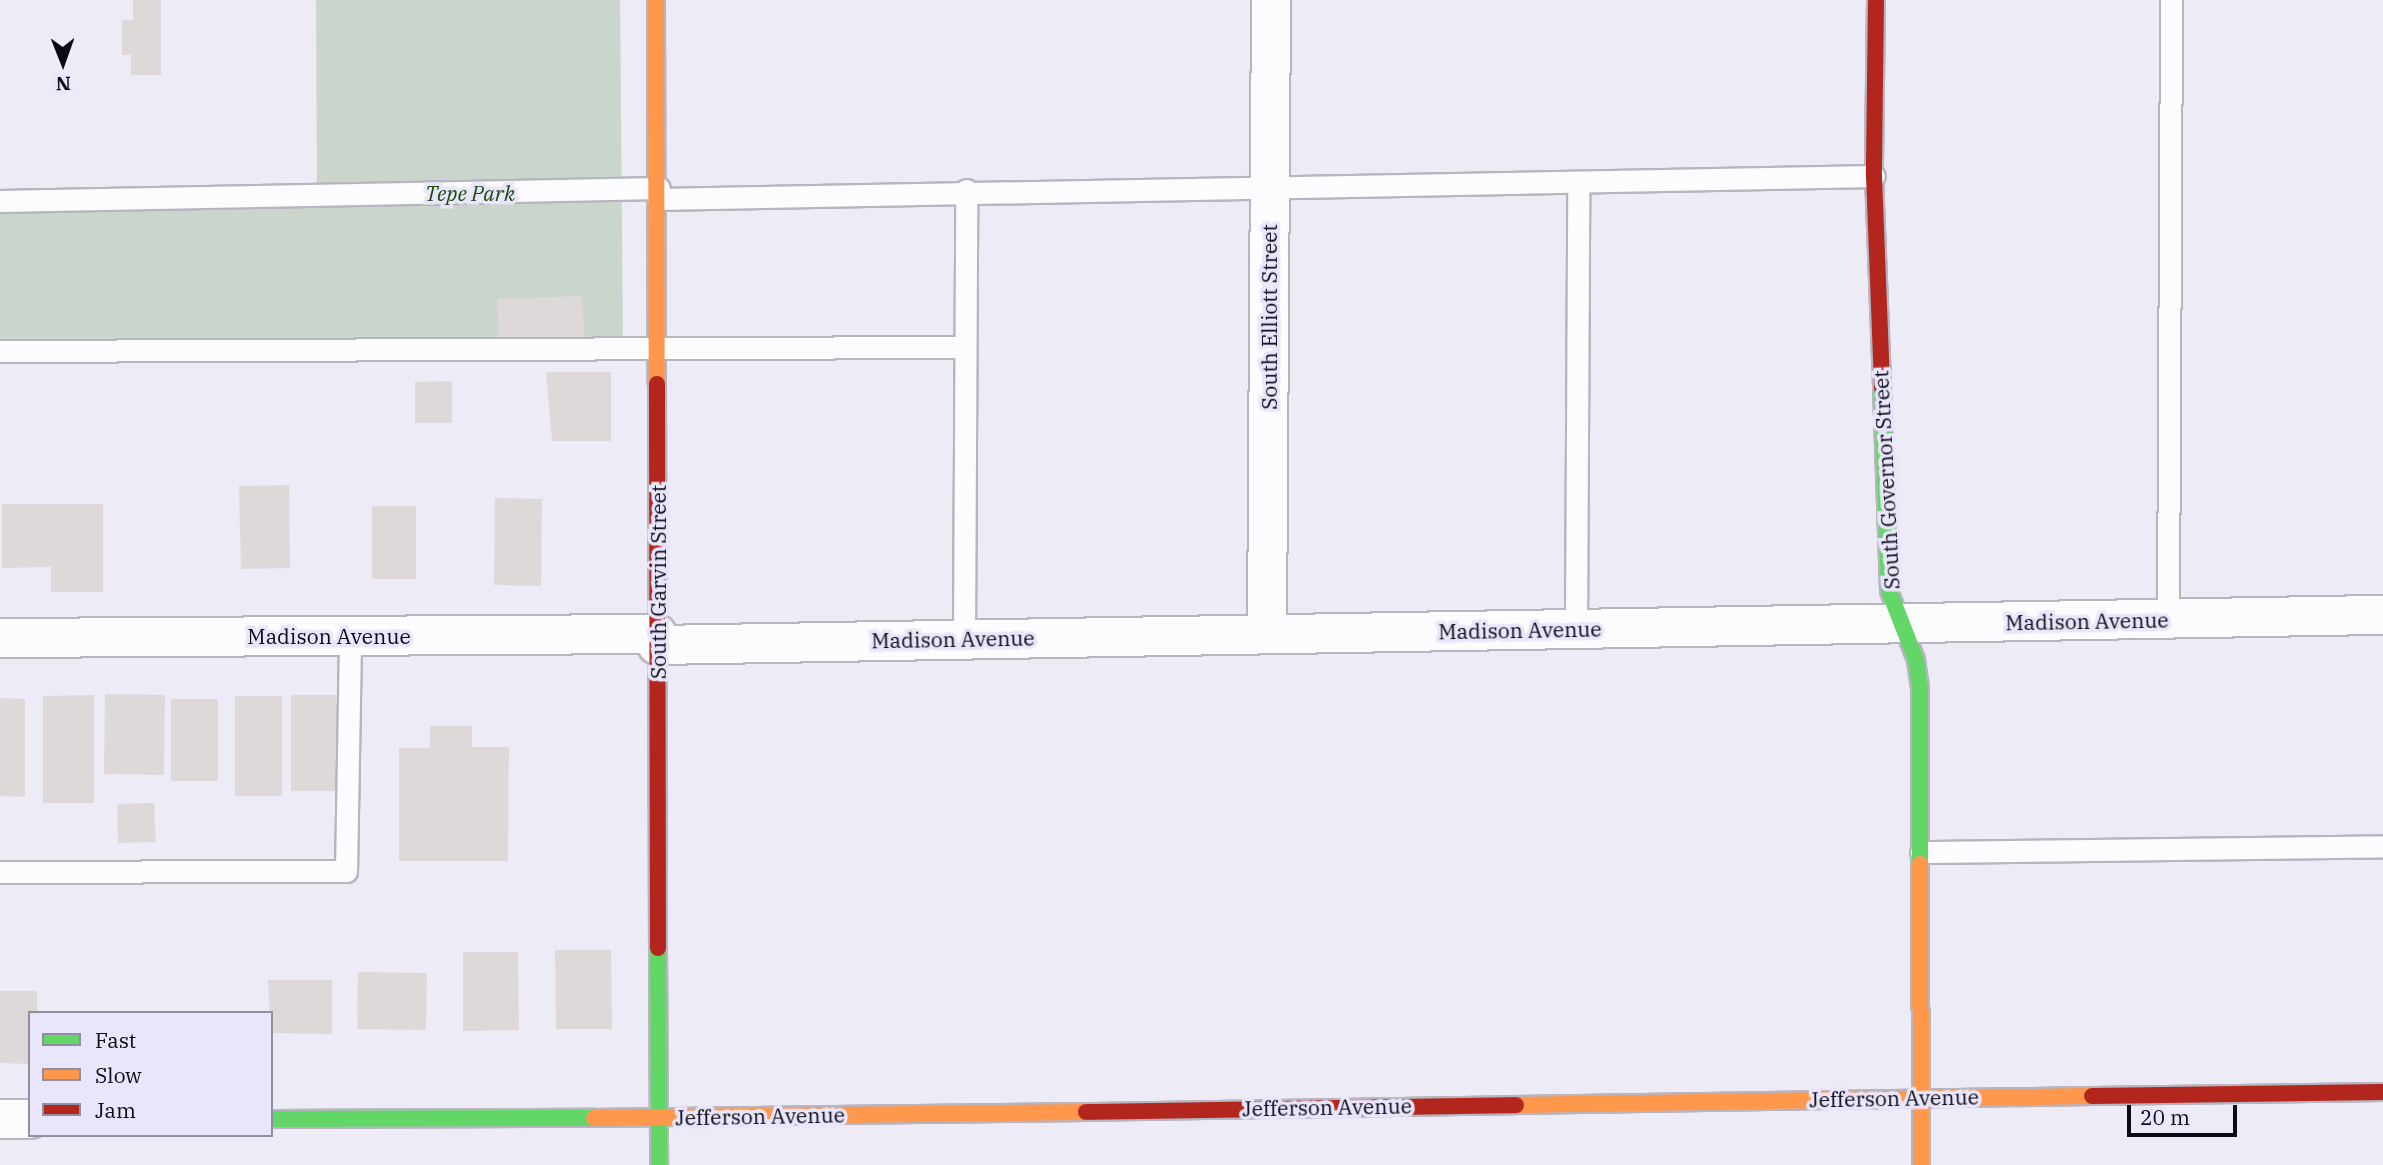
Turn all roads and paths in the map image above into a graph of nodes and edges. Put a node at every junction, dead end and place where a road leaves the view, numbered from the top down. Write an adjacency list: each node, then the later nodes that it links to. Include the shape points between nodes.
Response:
1 (656, 0): 9 (street, South Garvin Street)
2 (1271, 0): 7 (street, South Elliott Street)
3 (1876, 0): 5 (street, South Governor Street)
4 (2171, 0): 15 (lane)
5 (1874, 176): 6 (lane); 16 (street, South Governor Street, via 1889,591)
6 (1578, 182): 7 (lane); 17 (lane)
7 (1270, 187): 8 (lane); 18 (street, South Elliott Street)
8 (966, 190): 9 (lane); 11 (lane)
9 (658, 194): 10 (lane); 12 (street, South Garvin Street)
10 (0, 201)
11 (965, 347): 12 (lane); 21 (lane)
12 (658, 348): 13 (lane); 22 (street, South Garvin Street)
13 (0, 351)
14 (2383, 615): 15 (street, Madison Avenue)
15 (2168, 619): 16 (street, Madison Avenue)
16 (1900, 625): 17 (street, Madison Avenue); 24 (street, South Governor Street, via 1916,660 1920,687)
17 (1576, 629): 18 (street, Madison Avenue)
18 (1267, 634): 21 (street, Madison Avenue)
19 (350, 636): 20 (street, Madison Avenue); 22 (street, Madison Avenue); 25 (lane, via 346,872)
20 (0, 638)
21 (964, 638): 22 (street, Madison Avenue)
22 (657, 639): 28 (street, South Garvin Street)
23 (2383, 846): 24 (lane)
24 (1921, 852): 27 (street, South Governor Street)
25 (0, 872)
26 (2383, 1091): 27 (street, Jefferson Avenue)
27 (1921, 1098): 28 (street, Jefferson Avenue); 33 (street, South Governor Street)
28 (659, 1118): 31 (street, Jefferson Avenue); 32 (street, South Garvin Street)
29 (0, 1119): 30 (street)
30 (28, 1119)
31 (273, 1119)
32 (659, 1165)
33 (1921, 1165)

